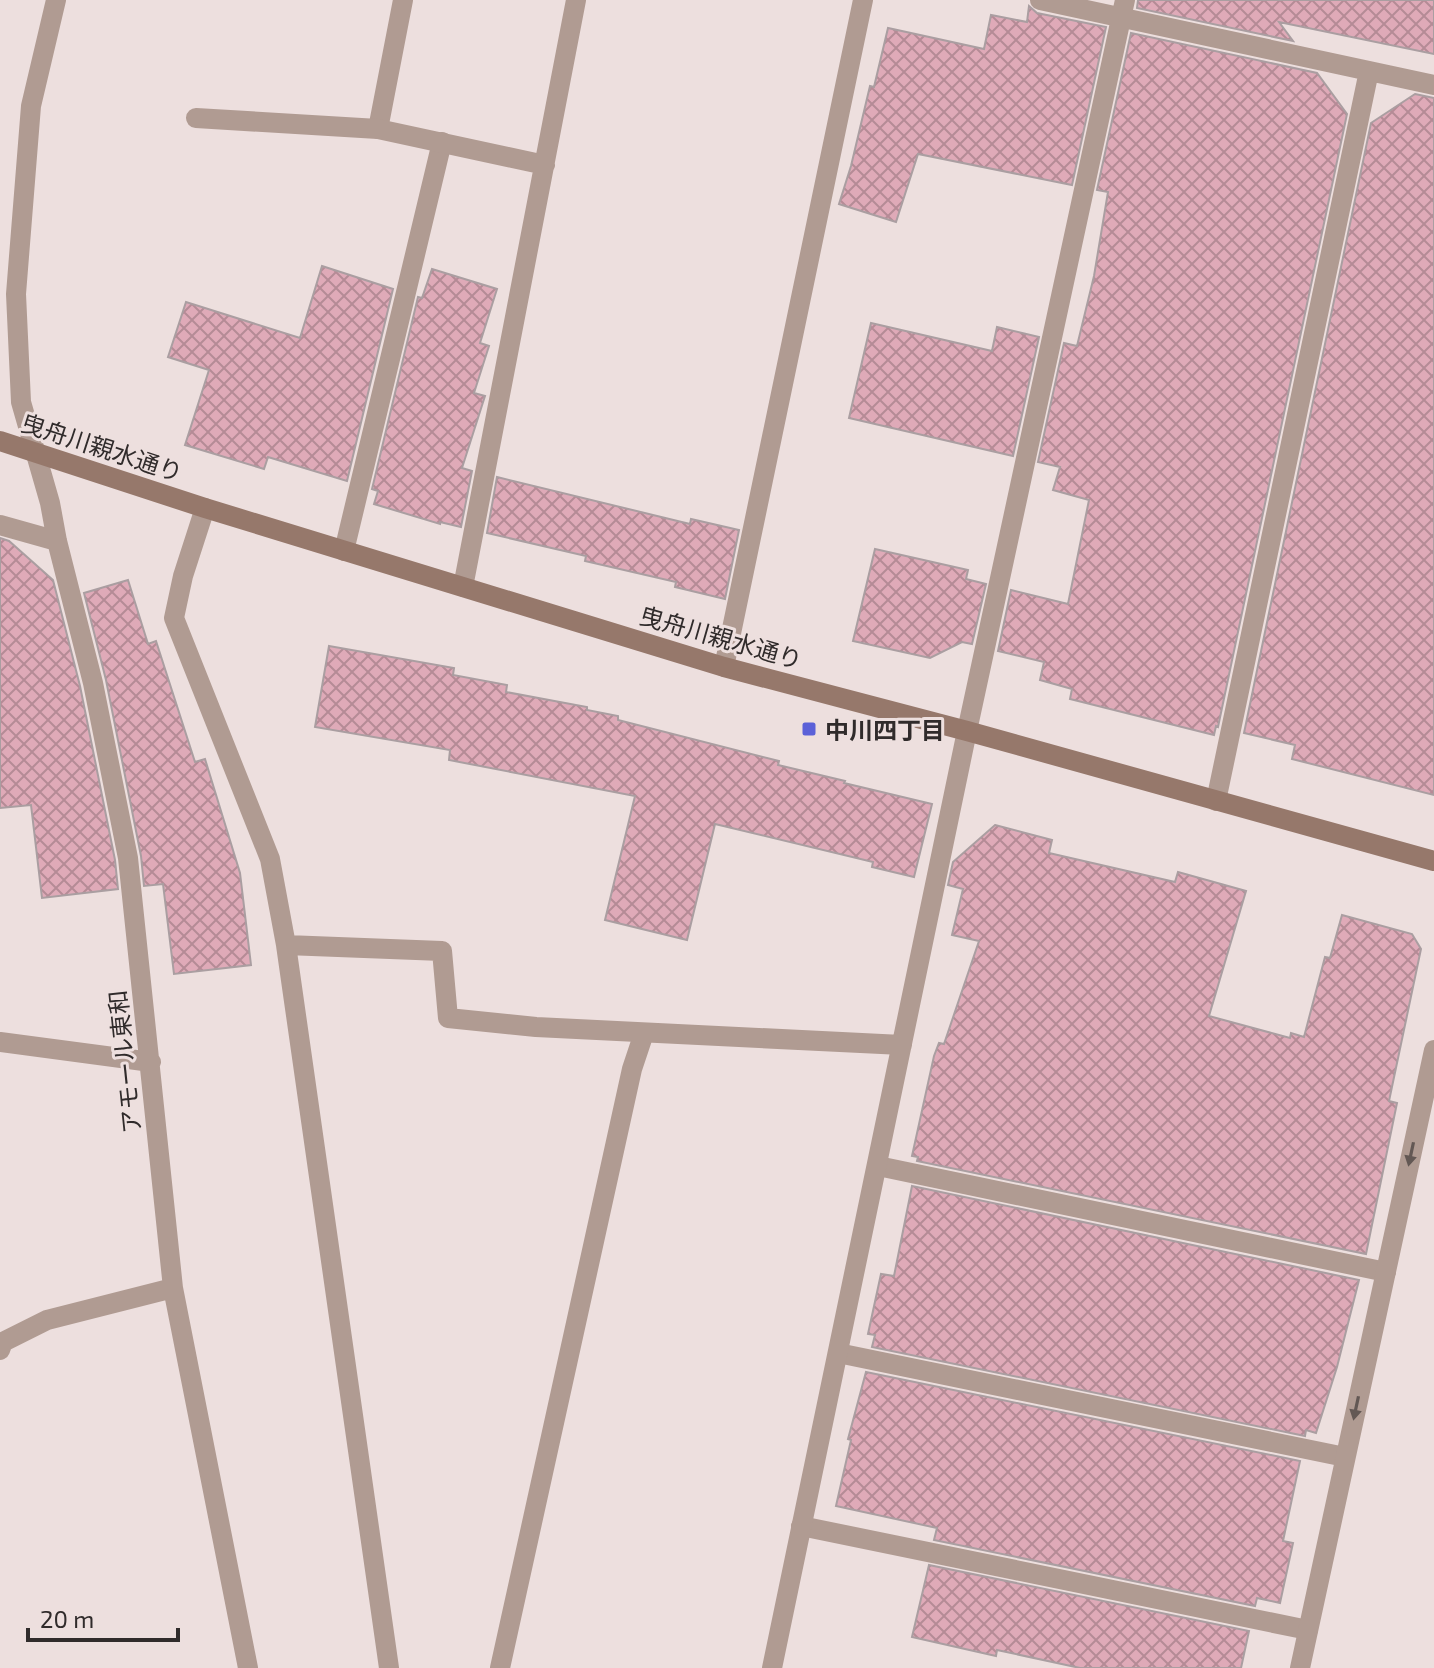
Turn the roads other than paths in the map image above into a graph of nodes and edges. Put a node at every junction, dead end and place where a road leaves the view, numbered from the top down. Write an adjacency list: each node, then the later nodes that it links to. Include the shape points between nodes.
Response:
1 (56, 0): 14 (street, アモール東和, via 31,106 16,294 21,402)
2 (403, 0): 10 (street)
3 (576, 0): 12 (street)
4 (863, 0): 20 (street)
5 (1040, 0): 6 (street)
6 (1124, 9): 7 (street); 21 (street)
7 (1369, 71): 8 (street); 22 (street)
8 (1434, 85)
9 (196, 118): 10 (street)
10 (378, 129): 11 (street)
11 (442, 142): 12 (street); 18 (street)
12 (545, 165): 19 (street)
13 (0, 441): 14 (street, 曳舟川親水通り)
14 (37, 453): 15 (street, 曳舟川親水通り); 17 (street, アモール東和)
15 (205, 508): 18 (street, 曳舟川親水通り); 24 (street, via 174,618 270,859)
16 (0, 525): 17 (street)
17 (57, 541): 29 (street, アモール東和, via 93,683 128,858)
18 (344, 551): 19 (street, 曳舟川親水通り)
19 (463, 587): 20 (street, 曳舟川親水通り)
20 (724, 667): 21 (street, 曳舟川親水通り)
21 (967, 731): 22 (street, 曳舟川親水通り); 27 (street)
22 (1216, 801): 23 (street, 曳舟川親水通り)
23 (1434, 861)
24 (286, 945): 25 (street, via 442,951 448,1018); 39 (street)
25 (644, 1033): 27 (street); 40 (street)
26 (0, 1042): 29 (street)
27 (902, 1045): 30 (street)
28 (1434, 1050): 31 (street, one-way to 31)
29 (151, 1062): 32 (street, アモール東和)
30 (878, 1166): 31 (street); 34 (street)
31 (1386, 1272): 35 (street, one-way to 35)
32 (173, 1288): 33 (street, via 47,1320 3,1342); 38 (street, アモール東和)
33 (0, 1350)
34 (838, 1353): 35 (street); 36 (street)
35 (1345, 1457): 37 (street)
36 (801, 1526): 37 (street); 41 (street)
37 (1308, 1630): 42 (street)
38 (248, 1668)
39 (389, 1668)
40 (500, 1668)
41 (772, 1668)
42 (1300, 1668)

